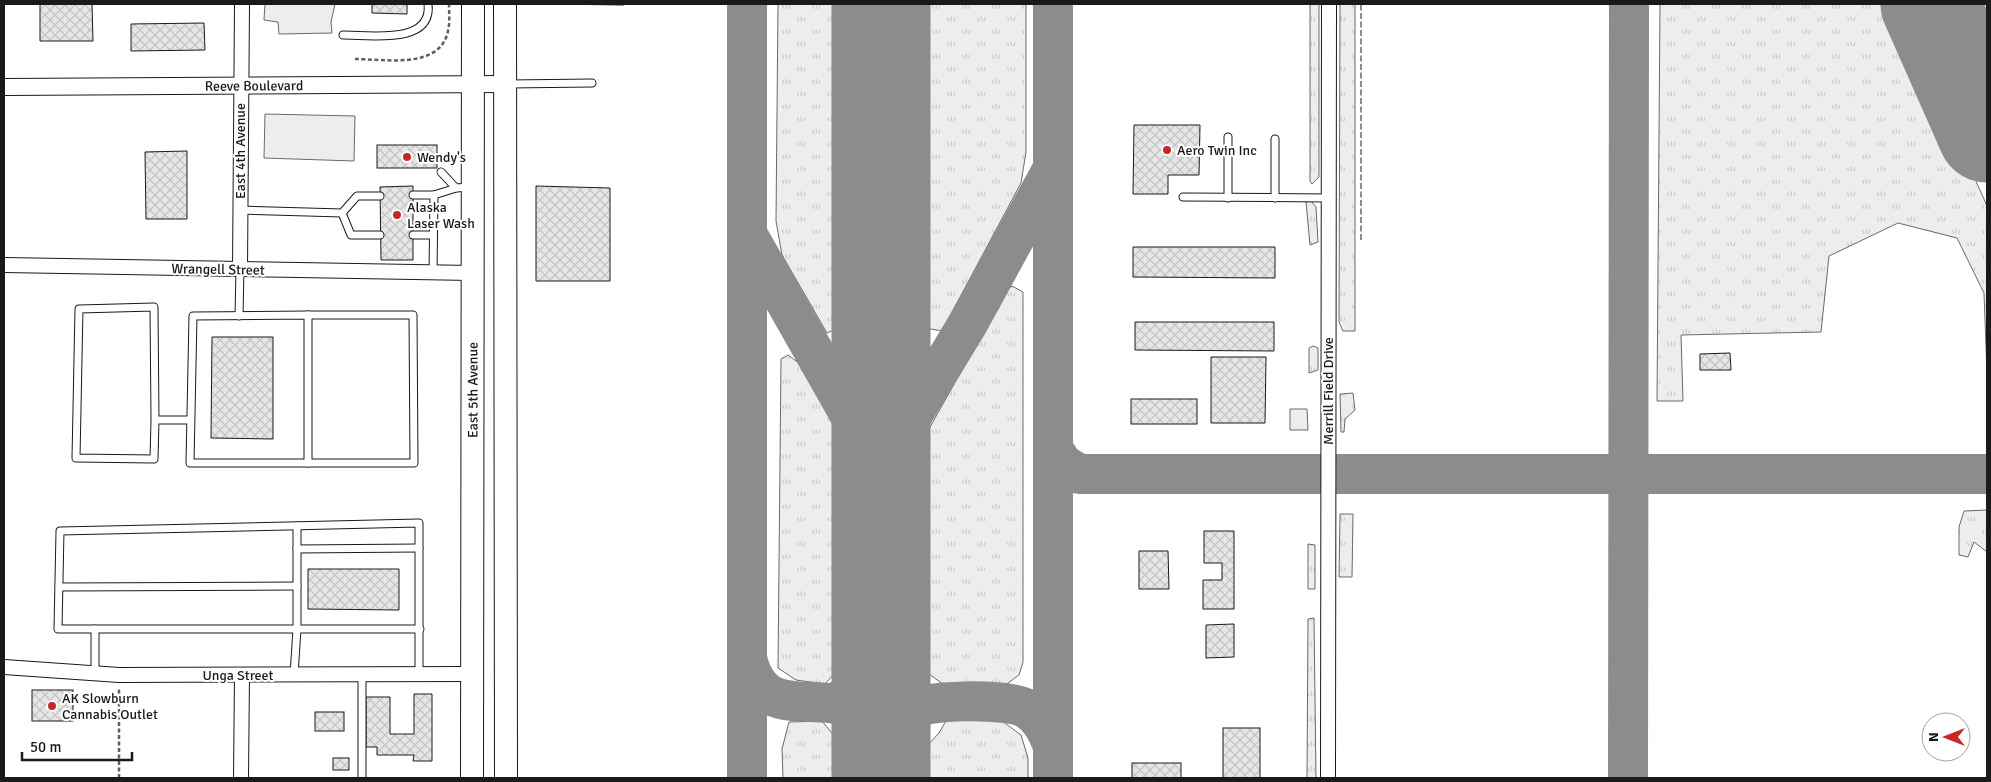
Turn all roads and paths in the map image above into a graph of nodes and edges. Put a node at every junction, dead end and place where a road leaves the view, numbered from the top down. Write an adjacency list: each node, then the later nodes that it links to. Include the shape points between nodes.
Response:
1 (242, 4): 12 (street, East 4th Avenue)
2 (428, 4): 7 (lane, via 428,18 415,32)
3 (449, 4): 8 (path, via 448,32 434,53 420,59)
4 (473, 4): 10 (highway, East 5th Avenue)
5 (505, 4): 11 (highway)
6 (1329, 4): 24 (street, Merrill Field Drive)
7 (343, 35)
8 (355, 59)
9 (592, 83): 11 (lane)
10 (473, 84): 11 (street, Reeve Boulevard); 12 (street, Reeve Boulevard); 17 (highway, East 5th Avenue)
11 (505, 84): 59 (highway)
12 (241, 85): 13 (street, Reeve Boulevard); 25 (street, East 4th Avenue)
13 (4, 87)
14 (1228, 137): 22 (lane)
15 (1275, 139): 23 (lane)
16 (441, 172): 17 (lane)
17 (464, 187): 19 (lane); 33 (highway, East 5th Avenue)
18 (413, 195): 19 (lane)
19 (434, 195): 29 (lane)
20 (380, 196): 26 (lane, via 357,196)
21 (1183, 197): 22 (lane)
22 (1228, 198): 23 (lane)
23 (1275, 198): 24 (lane)
24 (1328, 198): 60 (street, Merrill Field Drive)
25 (240, 210): 26 (lane); 31 (street, East 4th Avenue)
26 (342, 212): 27 (lane, via 351,235)
27 (380, 235)
28 (414, 235): 29 (lane)
29 (433, 235): 32 (lane)
30 (4, 266): 31 (street, Wrangell Street)
31 (240, 268): 32 (street, Wrangell Street); 35 (lane)
32 (433, 274): 33 (street, Wrangell Street)
33 (472, 274): 49 (highway, East 5th Avenue)
34 (308, 315): 35 (lane); 38 (lane); 38 (lane, via 413,315 414,463)
35 (239, 316): 37 (lane, via 193,316)
36 (155, 420): 36 (lane, via 154,307 79,309 76,458 154,459); 37 (lane)
37 (190, 420): 38 (lane, via 190,463)
38 (308, 463)
39 (297, 526): 40 (lane); 41 (lane, via 419,523); 43 (lane, via 60,531)
40 (297, 548): 41 (lane); 42 (lane)
41 (419, 548): 46 (lane)
42 (297, 586): 43 (lane); 45 (lane)
43 (59, 587): 44 (lane, via 58,629)
44 (95, 629): 45 (lane); 48 (lane)
45 (297, 629): 46 (lane); 52 (lane)
46 (420, 629): 53 (lane)
47 (4, 667): 48 (street, Unga Street)
48 (95, 673): 50 (street, Unga Street)
49 (472, 674): 53 (street, Unga Street); 58 (highway, East 5th Avenue)
50 (119, 675): 51 (street, Unga Street); 55 (path)
51 (242, 675): 52 (street, Unga Street); 56 (street)
52 (294, 675): 54 (street, Unga Street)
53 (419, 675): 54 (street, Unga Street)
54 (362, 676): 57 (lane)
55 (119, 778)
56 (241, 778)
57 (362, 778)
58 (472, 778)
59 (506, 778)
60 (1328, 778)

